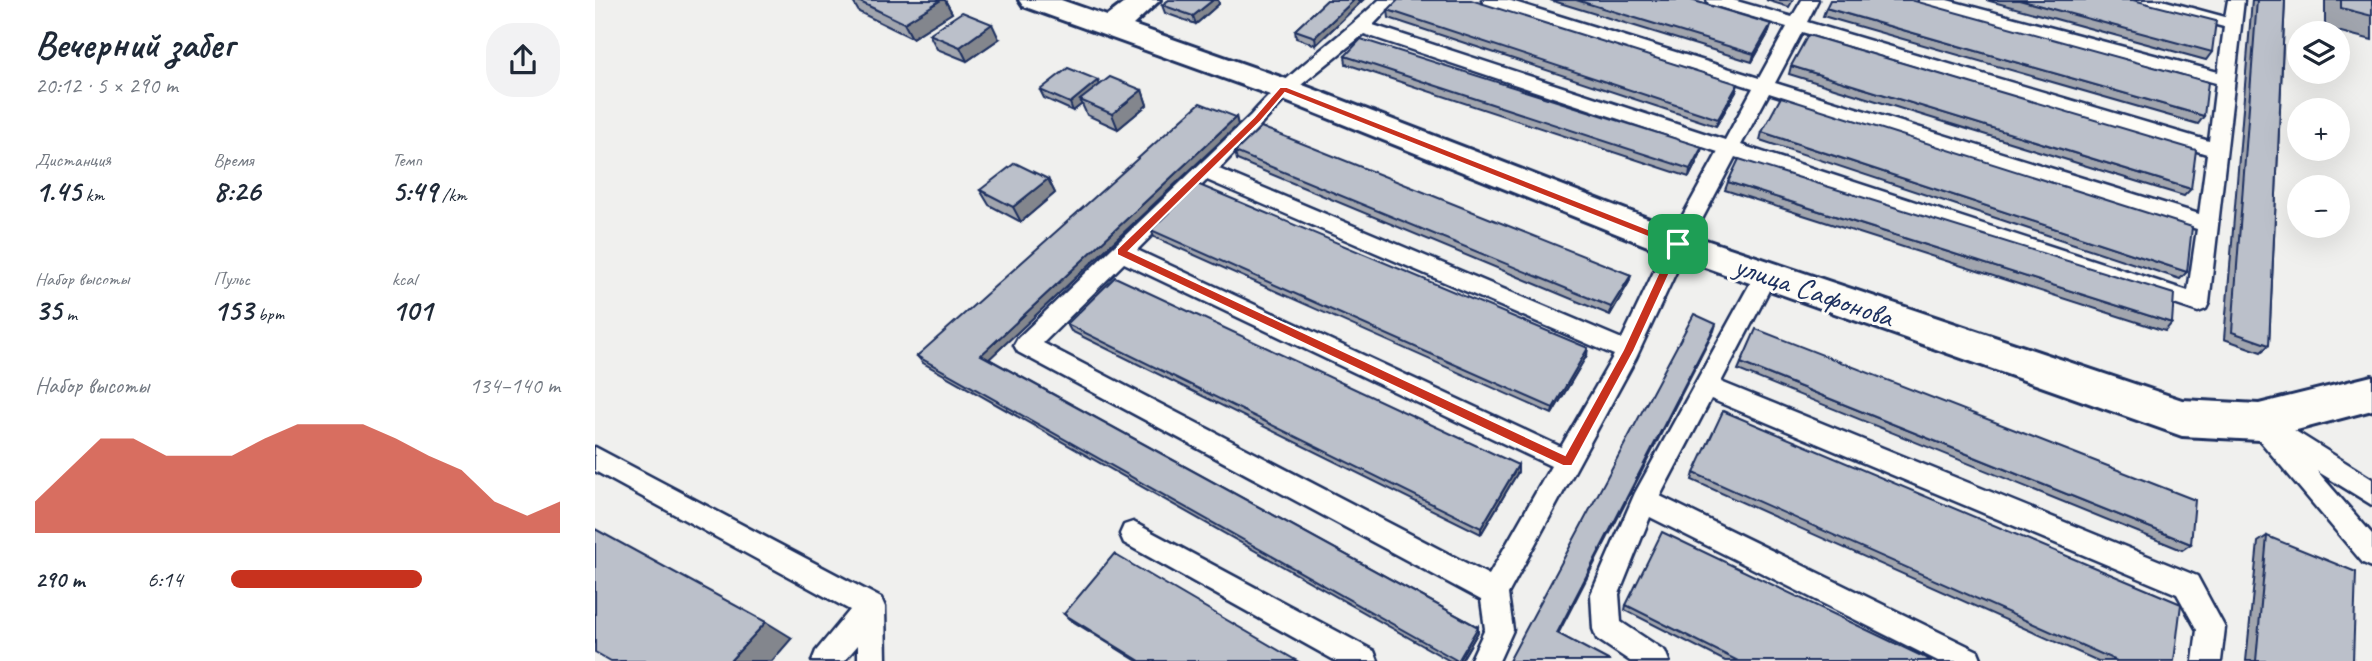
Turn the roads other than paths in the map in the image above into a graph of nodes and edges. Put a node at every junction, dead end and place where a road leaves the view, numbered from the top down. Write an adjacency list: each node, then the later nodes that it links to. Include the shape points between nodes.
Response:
1 (1033, 0): 13 (street, улица Сафонова)
2 (1146, 0): 13 (street)
3 (1389, 0): 12 (lane)
4 (1490, 0): 15 (lane)
5 (1716, 0): 10 (lane)
6 (1810, 0): 10 (lane)
7 (1927, 0): 14 (lane)
8 (2142, 0): 11 (lane)
9 (2236, 0): 11 (lane)
10 (1797, 24): 15 (lane); 18 (lane)
11 (2233, 24): 14 (lane)
12 (1361, 27): 16 (lane); 17 (lane)
13 (1110, 29): 16 (street, улица Сафонова)
14 (2225, 80): 18 (lane)
15 (1764, 85): 17 (lane); 20 (lane)
16 (1284, 89): 19 (lane); 21 (street, улица Сафонова)
17 (1729, 149): 20 (lane, via 2198,303); 21 (lane)
18 (2217, 150): 20 (lane)
19 (1204, 171): 22 (lane); 24 (lane)
20 (2207, 224)
21 (1678, 244): 23 (street, улица Сафонова); 24 (lane)
22 (1121, 252): 29 (lane); 34 (lane, via 1026,345)
23 (1766, 275): 25 (lane); 27 (street, улица Сафонова, via 2182,418)
24 (1628, 351): 29 (lane)
25 (1706, 386): 31 (lane); 42 (lane, via 2187,585 2211,628)
26 (2372, 393): 27 (street, улица Сафонова)
27 (2259, 422): 30 (lane); 33 (lane)
28 (595, 458): 35 (lane)
29 (1568, 462): 34 (lane)
30 (2372, 493)
31 (1644, 501): 40 (lane, via 1605,594 1607,629); 41 (lane)
32 (1133, 534): 38 (lane)
33 (2372, 554)
34 (1494, 592): 39 (lane, via 1499,631)
35 (871, 607): 36 (lane); 37 (lane)
36 (826, 661)
37 (872, 661)
38 (1364, 661)
39 (1484, 661)
40 (1655, 661)
41 (1968, 661)
42 (2207, 661)

